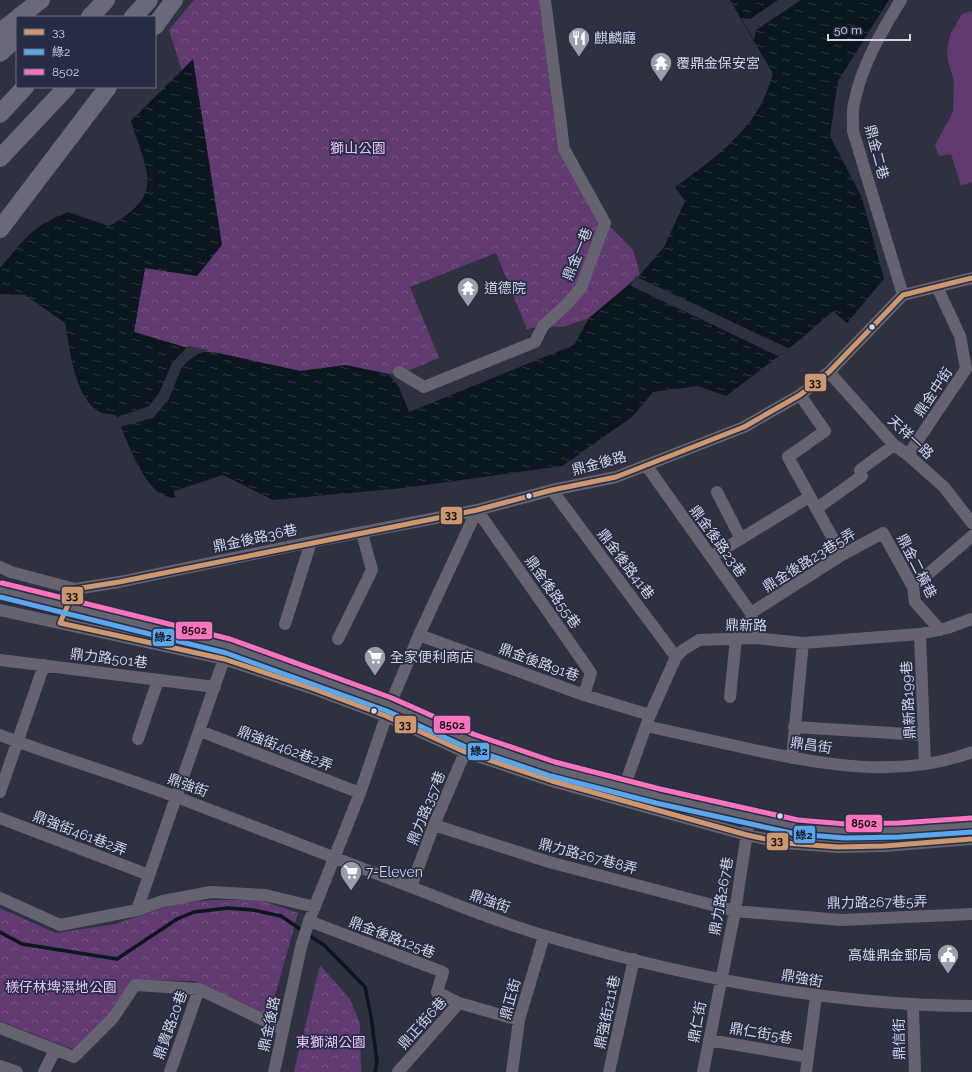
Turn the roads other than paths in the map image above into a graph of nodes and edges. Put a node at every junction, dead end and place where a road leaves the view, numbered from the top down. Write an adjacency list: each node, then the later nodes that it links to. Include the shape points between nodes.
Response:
1 (41, 0): 8 (highway)
2 (54, 0): 9 (highway)
3 (106, 0): 10 (highway)
4 (149, 0): 11 (highway)
5 (174, 0): 13 (highway)
6 (545, 0): 27 (street, 鼎金一巷, via 564,148 605,223 581,288 543,326 535,342 424,387)
7 (901, 0): 25 (street, 鼎金二巷, via 881,32 861,78 854,104 853,131)
8 (21, 16)
9 (38, 16)
10 (91, 16)
11 (134, 16)
12 (16, 20): 14 (highway)
13 (156, 25)
14 (0, 32)
15 (16, 37): 16 (highway)
16 (0, 53)
17 (24, 88): 20 (highway)
18 (66, 88): 21 (highway)
19 (107, 88): 22 (highway)
20 (0, 114)
21 (0, 158)
22 (0, 229)
23 (972, 278): 24 (street)
24 (938, 287): 25 (street); 26 (street, 鼎金中街, via 960,336)
25 (903, 295): 28 (street, 鼎金後路)
26 (966, 369): 29 (street); 32 (street, 鼎金中街)
27 (399, 372)
28 (829, 372): 30 (street, 鼎金後路); 31 (street, 天祥一路)
29 (972, 381)
30 (800, 395): 33 (street, 鼎金後路, via 744,427); 36 (street, via 825,431 788,457)
31 (894, 444): 32 (street, 天祥一路); 37 (street, via 860,470 862,476)
32 (908, 455): 39 (street, 天祥一路, via 944,487)
33 (646, 465): 34 (street, 鼎金後路, via 616,477); 46 (street, 鼎金後路23巷)
34 (552, 490): 38 (street, 鼎金後路); 65 (street, 鼎金後路41巷)
35 (717, 492): 43 (street)
36 (809, 497): 37 (street); 43 (street)
37 (816, 509): 45 (street)
38 (477, 510): 40 (street, 鼎金後路36巷); 59 (street, 鼎金後路); 71 (street, 鼎金後路55巷, via 590,673)
39 (972, 523)
40 (362, 533): 44 (street, 鼎金後路36巷); 62 (street, via 372,570)
41 (883, 533): 45 (street, 鼎金後路23巷5弄); 48 (street, 鼎金二橫巷)
42 (972, 536): 48 (street)
43 (741, 538): 46 (street)
44 (311, 542): 49 (street, 鼎金後路36巷); 56 (street)
45 (842, 555): 53 (street, 鼎金後路23巷5弄)
46 (711, 557): 53 (street, 鼎金後路23巷)
47 (0, 568): 49 (street)
48 (913, 587): 57 (street, 鼎金二橫巷, via 915,602)
49 (75, 589): 51 (street)
50 (0, 590): 51 (street)
51 (68, 607): 55 (street); 64 (street)
52 (0, 610): 55 (street)
53 (751, 613): 61 (street, 鼎金後路23巷)
54 (972, 619): 57 (street, 鼎新路)
55 (60, 623): 66 (street)
56 (285, 624)
57 (940, 630): 58 (street, 鼎新路)
58 (920, 634): 63 (street, 鼎新路); 78 (street, 鼎新路199巷)
59 (419, 635): 71 (street, 鼎金後路91巷); 73 (street, 鼎金後路)
60 (736, 638): 61 (street, 鼎新路); 65 (street, 鼎新路, via 699,640); 72 (street)
61 (755, 638): 63 (street, 鼎新路)
62 (338, 639)
63 (803, 643): 75 (street)
64 (228, 646): 66 (street); 73 (street, via 267,659)
65 (676, 657): 74 (street, 鼎新路)
66 (224, 659): 70 (street); 73 (street)
67 (0, 660): 68 (street, 鼎力路501巷)
68 (44, 665): 69 (street, 鼎力路501巷); 80 (street)
69 (158, 680): 70 (street, 鼎力路501巷); 79 (street)
70 (215, 687): 76 (street)
71 (584, 695): 74 (street, 鼎金後路91巷)
72 (730, 697)
73 (388, 710): 81 (street); 88 (street, 鼎金後路)
74 (648, 721): 83 (street, 鼎昌街); 86 (street, 鼎新路)
75 (794, 728): 78 (street); 83 (street)
76 (200, 731): 88 (street, 鼎強街462巷2弄); 89 (street)
77 (0, 735): 80 (street, 鼎強街)
78 (924, 735): 84 (street, 鼎新路199巷)
79 (138, 739)
80 (19, 742): 85 (street); 89 (street, 鼎強街)
81 (468, 746): 86 (street); 90 (street, via 552,780); 93 (street, 鼎力路357巷)
82 (972, 752): 84 (street, 鼎昌街, via 951,760)
83 (792, 758): 84 (street, 鼎昌街, via 825,764 882,768)
84 (926, 764)
85 (2, 779): 87 (street)
86 (624, 787): 90 (street, 鼎新路); 92 (street)
87 (0, 792)
88 (360, 793): 97 (street, 鼎金後路)
89 (177, 796): 97 (street, 鼎強街); 98 (street)
90 (619, 800): 95 (street)
91 (0, 818): 98 (street, 鼎強街461巷2弄)
92 (750, 818): 94 (street, via 797,827 845,831); 95 (street, 鼎力路267巷)
93 (434, 825): 99 (street, 鼎力路357巷); 103 (street, 鼎力路267巷8弄, via 550,862)
94 (972, 825)
95 (747, 835): 96 (street, via 784,843 838,847); 103 (street, 鼎力路267巷)
96 (972, 839)
97 (333, 857): 99 (street, 鼎強街); 101 (street, 鼎金後路)
98 (149, 875): 102 (street)
99 (411, 887): 106 (street, 鼎強街)
100 (0, 898): 102 (street, via 60,925)
101 (315, 907): 102 (street, via 265,895 211,892 164,901); 105 (street, 鼎金後路)
102 (137, 910)
103 (735, 911): 104 (street, 鼎力路267巷5弄, via 841,920); 108 (street, 鼎力路267巷)
104 (972, 914)
105 (309, 921): 111 (street, 鼎金後路125巷, via 443,972 436,992); 116 (street, 鼎金後路)
106 (544, 936): 107 (street, 鼎強街); 114 (street, 鼎正街)
107 (634, 959): 108 (street, 鼎強街); 127 (street, 鼎強街211巷)
108 (721, 978): 110 (street, 鼎強街); 117 (street, 鼎仁街)
109 (199, 989): 116 (street); 118 (street, via 135,985 113,1018 74,1057); 123 (street, 鼎貴路20巷)
110 (816, 996): 112 (street, 鼎強街); 119 (street)
111 (459, 1003): 114 (street, 鼎正街6巷); 125 (street, 鼎正街6巷)
112 (913, 1006): 113 (street, 鼎強街); 130 (street, 鼎信街)
113 (972, 1006)
114 (519, 1020): 126 (street, 鼎正街)
115 (0, 1028): 118 (street)
116 (282, 1029): 124 (street, 鼎金後路)
117 (710, 1040): 119 (street, 鼎仁街5巷); 128 (street, 鼎仁街)
118 (55, 1050): 122 (street)
119 (808, 1057): 129 (street)
120 (0, 1066): 121 (street)
121 (17, 1072)
122 (44, 1072)
123 (170, 1072)
124 (274, 1072)
125 (398, 1072)
126 (512, 1072)
127 (609, 1072)
128 (703, 1072)
129 (806, 1072)
130 (915, 1072)

